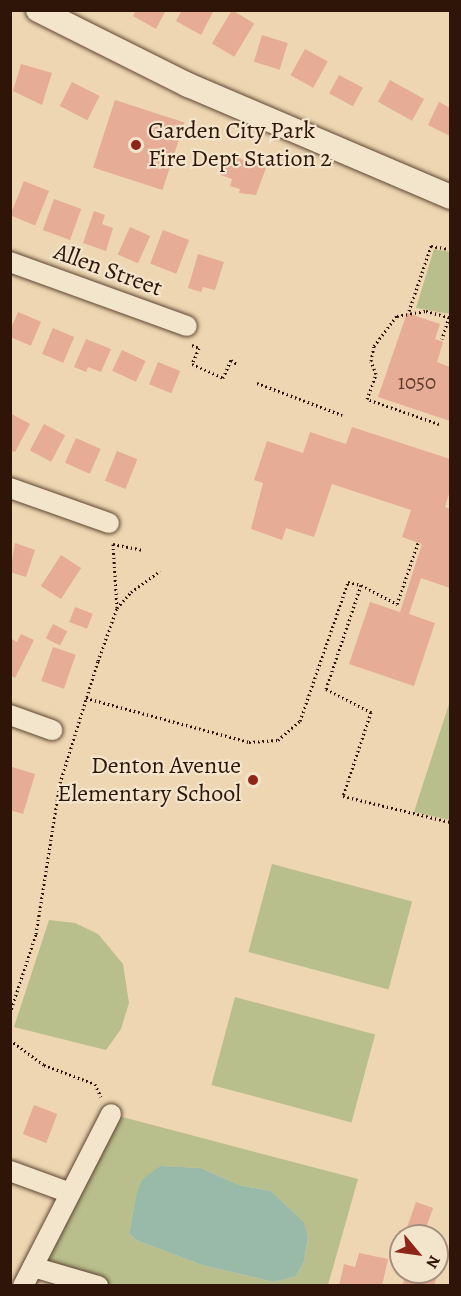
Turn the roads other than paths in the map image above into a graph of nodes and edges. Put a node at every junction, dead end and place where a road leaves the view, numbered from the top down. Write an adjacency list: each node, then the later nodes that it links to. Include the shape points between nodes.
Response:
1 (38, 10): 2 (street, via 188,85)
2 (450, 197)
3 (10, 262): 4 (street, Allen Street)
4 (188, 326)
5 (10, 488): 6 (street)
6 (109, 523)
7 (10, 716): 8 (street)
8 (52, 730)
9 (111, 1114): 11 (street)
10 (10, 1171): 11 (street)
11 (70, 1193): 12 (street)
12 (33, 1267): 13 (street); 14 (street)
13 (23, 1286)
14 (98, 1286)

